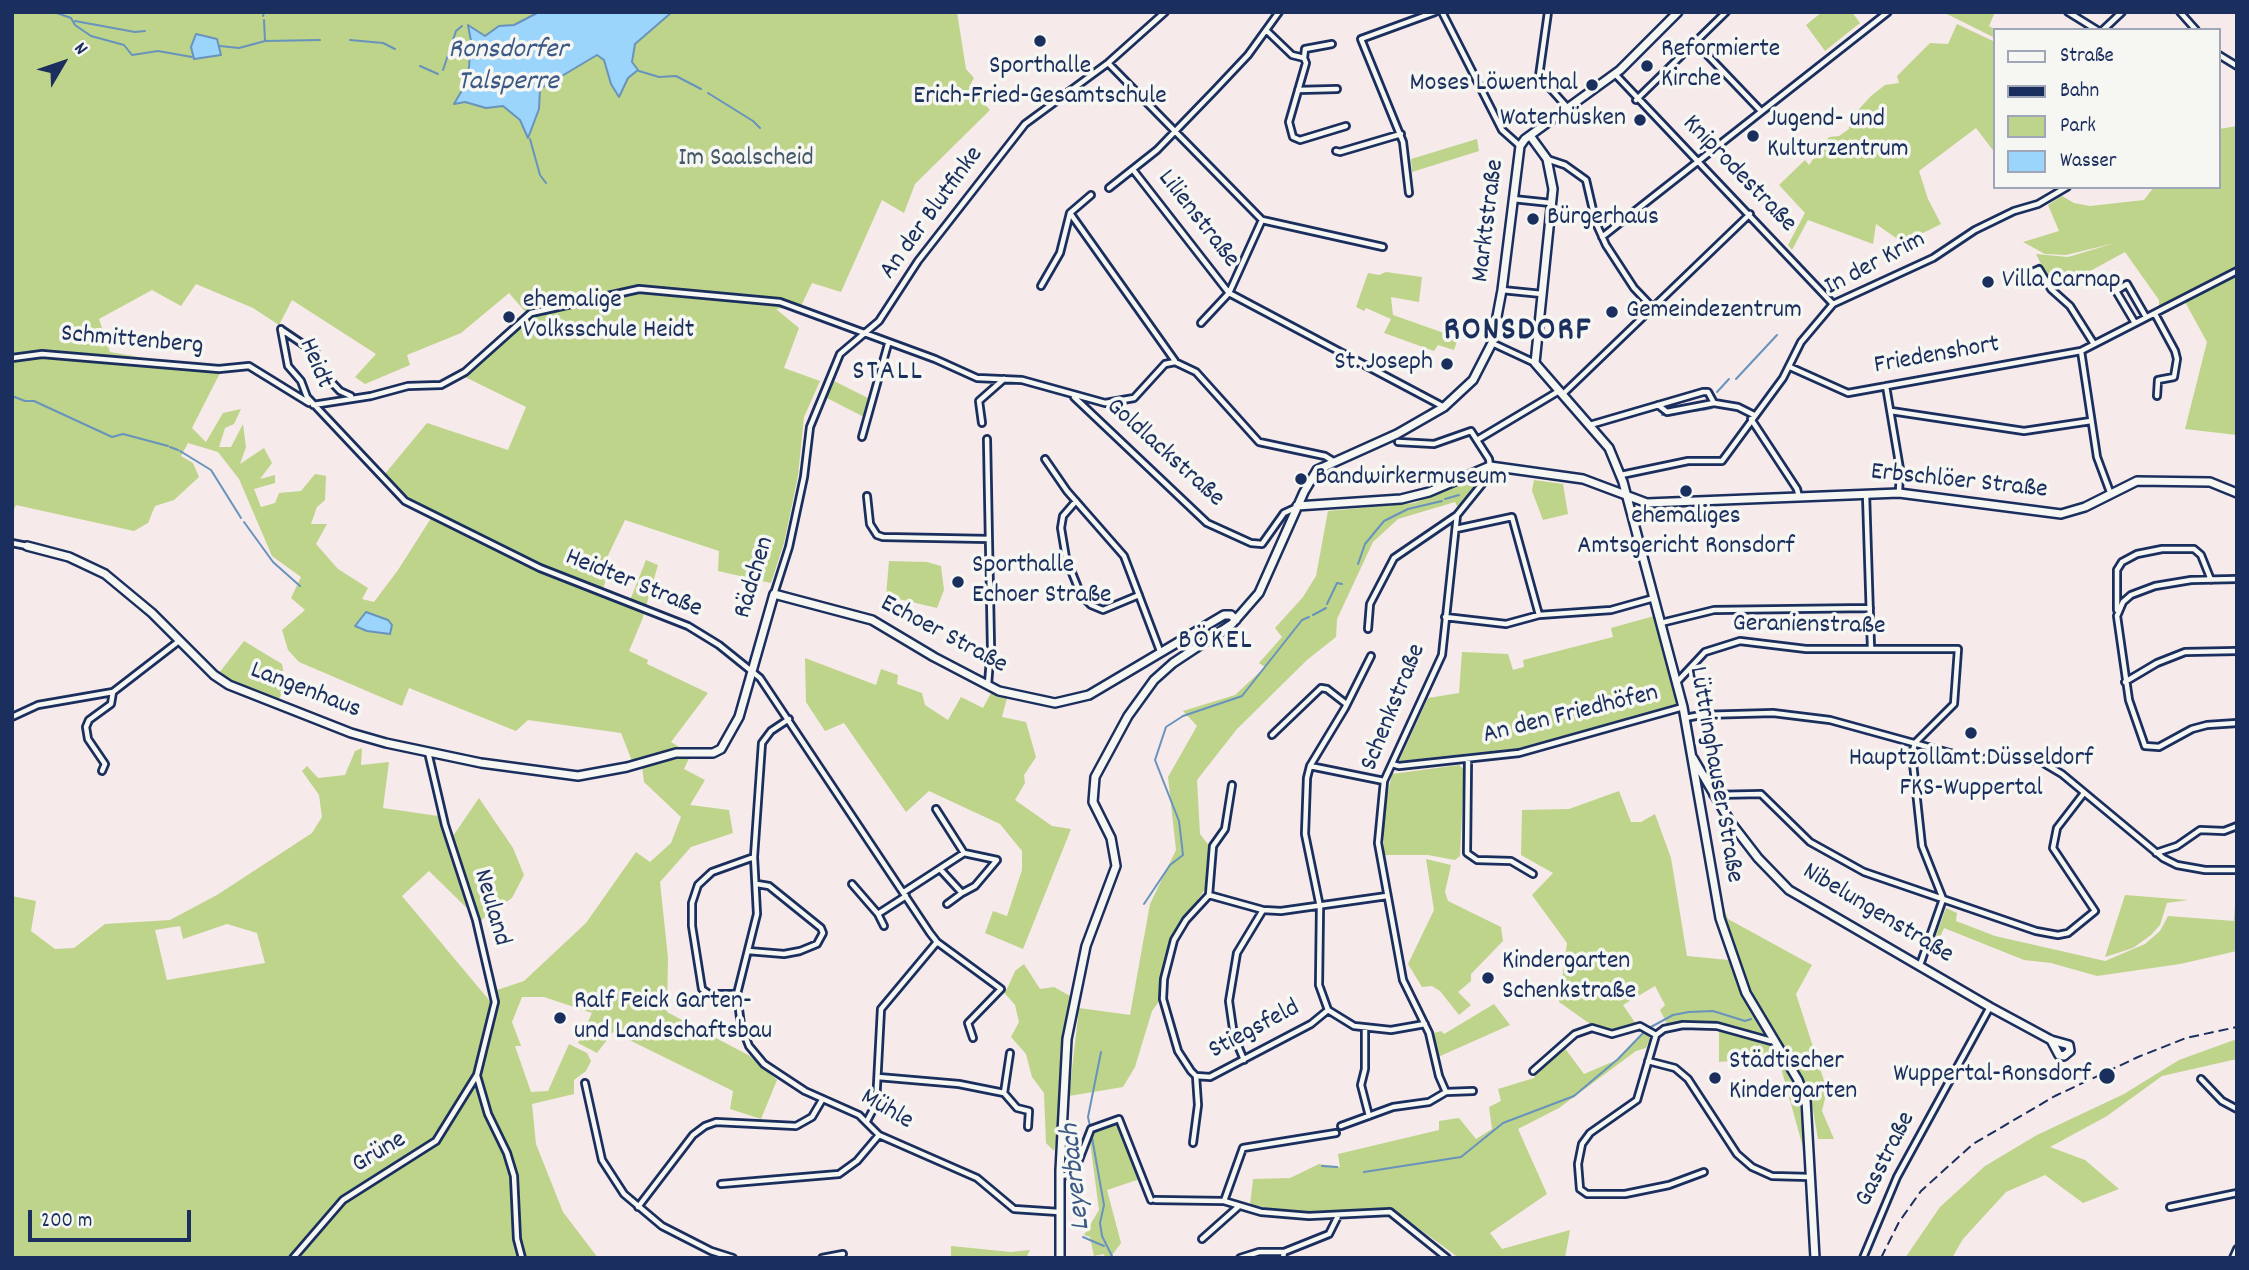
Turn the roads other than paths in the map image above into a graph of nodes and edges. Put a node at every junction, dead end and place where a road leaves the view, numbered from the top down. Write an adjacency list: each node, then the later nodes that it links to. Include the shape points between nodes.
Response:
1 (1165, 12): 19 (street, An der Blutfinke)
2 (1279, 12): 15 (street)
3 (1434, 12): 28 (street, via 1361,39)
4 (1442, 12): 30 (street, via 1502,130)
5 (1548, 12): 24 (street, via 1539,76)
6 (1726, 12): 16 (street)
7 (1888, 12): 25 (street)
8 (2068, 12): 12 (street)
9 (2122, 12): 13 (street)
10 (2180, 12): 14 (street)
11 (1673, 14): 20 (main road)
12 (2095, 28)
13 (2105, 28)
14 (2194, 28)
15 (1266, 30): 18 (street, via 1292,55); 27 (street)
16 (1695, 42): 23 (street); 25 (street)
17 (1332, 44): 18 (street, via 1305,49)
18 (1304, 58): 22 (street)
19 (1108, 63): 27 (street); 58 (street, An der Blutfinke, via 1025,124)
20 (1614, 74): 23 (street, Kniprodestraße); 24 (main road)
21 (1337, 89): 22 (street)
22 (1298, 90): 26 (street, via 1289,122 1293,137 1300,140)
23 (1636, 100): 33 (street, Kniprodestraße)
24 (1567, 108): 29 (main road)
25 (1760, 110): 33 (street)
26 (1346, 126)
27 (1174, 132): 34 (street); 43 (street)
28 (1401, 134): 31 (street); 37 (street)
29 (1531, 137): 30 (main road); 32 (main road)
30 (1520, 146): 39 (main road, Marktstraße)
31 (1336, 151)
32 (1547, 159): 40 (main road); 44 (street, via 1586,180)
33 (1698, 161): 42 (street, Kniprodestraße); 44 (street)
34 (1134, 171): 35 (street); 50 (street, Lilienstraße)
35 (1109, 188)
36 (2064, 189): 52 (street, In der Krim)
37 (1409, 192)
38 (1091, 195): 41 (street)
39 (1513, 199): 40 (street); 49 (main road, Marktstraße)
40 (1553, 204): 51 (main road)
41 (1070, 213): 48 (street, via 1060,253); 64 (street)
42 (1750, 214): 52 (street, Kniprodestraße); 53 (street)
43 (1262, 220): 45 (street); 50 (street)
44 (1602, 237): 53 (street, via 1634,288)
45 (1383, 247)
46 (2237, 271): 54 (street, Friedenshort)
47 (2021, 277): 61 (street, via 2039,269)
48 (1041, 286)
49 (1502, 290): 51 (street); 59 (main road, Marktstraße)
50 (1229, 293): 56 (street, Lilienstraße); 77 (street, Lilienstraße)
51 (1543, 294): 65 (main road)
52 (1833, 304): 67 (street, In der Krim, via 1801,342)
53 (1654, 309): 70 (street)
54 (2155, 314): 55 (street, Friedenshort); 72 (street, via 2177,359 2174,377 2158,380)
55 (2146, 317): 57 (street, Friedenshort); 57 (street, via 2127,284 2116,291)
56 (1201, 323)
57 (2135, 323): 61 (street, Friedenshort)
58 (864, 335): 60 (street); 73 (street, via 804,310 757,300 639,289 525,316 450,381); 109 (street, Rädchen, via 840,354 813,417 789,547)
59 (1492, 343): 65 (street, Lüttringhauser Straße); 77 (main road, Marktstraße, via 1473,380)
60 (888, 344): 68 (street, via 977,378); 83 (street)
61 (2094, 344): 62 (street, Friedenshort)
62 (2081, 351): 69 (street, Friedenshort); 80 (street)
63 (12, 358): 66 (street, Schmittenberg, via 42,354 227,369)
64 (1175, 362): 71 (street, via 1165,364 1130,400 1105,403); 88 (street, via 1196,372 1259,442)
65 (1535, 363): 70 (main road, Lüttringhauser Straße)
66 (249, 366): 75 (street, Heidt)
67 (1790, 367): 69 (street, Friedenshort, via 1848,393); 79 (street, In der Krim)
68 (1004, 379): 71 (street); 81 (street, via 979,401)
69 (1886, 386): 78 (street)
70 (1561, 393): 82 (main road, Lüttringhauser Straße); 85 (street)
71 (1072, 395): 100 (street, Goldlackstraße, via 1207,523 1258,545 1283,513)
72 (2157, 396)
73 (352, 397): 75 (street); 75 (street, Heidt, via 320,370 316,354 281,329 288,366)
74 (1714, 403): 76 (street, via 1667,412); 76 (street, via 1708,392); 79 (street, via 1738,407)
75 (313, 405): 124 (street, Heidter Straße, via 405,501 540,568 688,626)
76 (1658, 405): 82 (street)
77 (1444, 407): 88 (main road, Marktstraße)
78 (1891, 411): 80 (street, via 2024,430); 94 (street)
79 (1752, 417): 90 (street, In der Krim, via 1722,461 1693,460); 97 (street)
80 (2091, 421): 91 (street)
81 (982, 423)
82 (1590, 425): 90 (main road, Lüttringhauser Straße, via 1611,450)
83 (862, 437)
84 (987, 439): 104 (street)
85 (1477, 440): 86 (street, via 1469,431 1434,444); 89 (street)
86 (1398, 442)
87 (1045, 459): 98 (street)
88 (1333, 461): 100 (main road, via 1315,473)
89 (1490, 466): 96 (main road, Erbschlöer Straße, via 1583,479); 100 (main road, via 1401,499); 101 (street, via 1489,478)
90 (1621, 475): 96 (main road, Lüttringhauser Straße)
91 (2110, 492): 92 (main road, Erbschlöer Straße, via 2137,481 2170,480 2214,483); 94 (main road, Erbschlöer Straße, via 2061,514)
92 (2237, 493)
93 (1866, 494): 94 (main road, Erbschlöer Straße); 97 (main road, Erbschlöer Straße); 112 (street)
94 (1899, 494)
95 (867, 496): 104 (street, via 870,524 877,535)
96 (1627, 497): 99 (main road, Erbschlöer Straße); 102 (main road, Lüttringhauser Straße)
97 (1799, 497): 99 (main road, Erbschlöer Straße)
98 (1076, 501): 110 (street, via 1124,556); 110 (street, via 1063,516 1061,528 1066,558 1081,595 1103,610)
99 (1647, 503): 102 (main road)
100 (1297, 506): 116 (main road, via 1267,579)
101 (1457, 514): 103 (street, Schenkstraße); 118 (street, via 1394,558 1370,604)
102 (1632, 514): 111 (main road, Lüttringhauser Straße)
103 (1456, 529): 114 (street, via 1512,517); 115 (street, Schenkstraße)
104 (989, 539): 127 (street)
105 (12, 542): 106 (street, Langenhaus)
106 (27, 546): 119 (main road, Langenhaus, via 69,557 105,574)
107 (2237, 579): 108 (street)
108 (2211, 580): 113 (street, via 2155,586 2131,595); 113 (street, via 2201,555 2193,549 2137,554 2117,570)
109 (774, 594): 124 (main road, Rädchen); 127 (main road, Echoer Straße, via 872,620)
110 (1139, 595): 121 (street)
111 (1655, 598): 114 (street, via 1606,611); 117 (main road, Lüttringhauser Straße)
112 (1870, 608): 117 (street, via 1714,610); 120 (street)
113 (2118, 610): 126 (street)
114 (1539, 615): 115 (street, via 1506,624)
115 (1446, 617): 140 (street, Schenkstraße, via 1442,655)
116 (1236, 620): 121 (main road, Echoer Straße, via 1224,615); 202 (main road, via 1154,680 1128,716 1093,782 1093,802 1111,838 1116,866 1086,946 1076,989 1063,1083)
117 (1661, 623): 125 (main road, Lüttringhauser Straße)
118 (1368, 629)
119 (180, 640): 128 (street); 137 (main road, Langenhaus, via 229,685 351,733)
120 (1871, 648): 125 (street, Geranienstraße, via 1724,643 1704,652); 136 (street, Geranienstraße, via 1955,648 1960,653 1954,704)
121 (1160, 651): 127 (main road, Echoer Straße, via 1089,695 1069,701 1009,695)
122 (2237, 651): 126 (street, via 2185,652)
123 (1371, 656): 129 (street)
124 (751, 670): 133 (street, Heidter Straße); 142 (main road, Rädchen, via 739,717 721,749 676,753)
125 (1677, 682): 130 (main road, Lüttringhauser Straße)
126 (2125, 682): 134 (street, via 2137,731 2149,748 2199,727)
127 (988, 685)
128 (113, 692): 131 (street, via 38,705); 143 (street, via 111,704 86,727 90,743 105,764)
129 (1345, 703): 135 (street, via 1321,688); 141 (street)
130 (1683, 708): 132 (main road, Lüttringhauser Straße); 139 (street, An den Friedhöfen, via 1550,746)
131 (12, 717)
132 (1685, 718): 136 (street, via 1773,713 1830,720); 138 (main road, Lüttringhauser Straße)
133 (789, 719): 152 (street, Mühle, via 762,743); 159 (street, Heidter Straße)
134 (2237, 723)
135 (1272, 736)
136 (1915, 743): 146 (street, via 1968,758 2040,761); 162 (street, via 1912,754 1922,846)
137 (428, 752): 142 (main road, Langenhaus, via 578,776); 184 (street, Neuland, via 495,1002)
138 (1692, 755): 147 (main road, Nibelungenstraße); 203 (main road, Lüttringhauser Straße, via 1720,918 1746,993 1803,1090)
139 (1468, 760): 140 (street, An den Friedhöfen); 155 (street, An den Friedhöfen, via 1467,853 1477,860 1511,861)
140 (1392, 764): 144 (street, Schenkstraße)
141 (1310, 766): 144 (street); 164 (street, via 1305,834)
142 (627, 767)
143 (102, 771)
144 (1384, 782): 161 (street, Schenkstraße, via 1378,844)
145 (1232, 785): 160 (street, via 1225,829 1213,846)
146 (2084, 793): 151 (street); 162 (street, via 2057,828 2053,848 2094,914 2058,935 2036,932)
147 (1713, 795): 162 (street, via 1762,795 1782,818 1829,853 1864,872); 170 (main road, Nibelungenstraße, via 1758,858 1789,890)
148 (936, 809): 150 (street)
149 (2237, 826): 151 (street, via 2224,831 2200,830 2177,846)
150 (964, 853): 153 (street); 158 (street, via 997,860 975,886)
151 (2156, 853): 154 (street, via 2178,865)
152 (754, 857): 156 (street, Mühle); 171 (street, via 712,872 698,885 692,902 702,989 709,994)
153 (940, 869): 158 (street); 159 (street)
154 (2237, 870)
155 (1533, 874)
156 (757, 884): 169 (street, Mühle, via 757,914); 169 (street, via 769,886 823,933 817,944 800,951)
157 (852, 884): 166 (street)
158 (962, 893): 163 (street)
159 (905, 894): 166 (street); 168 (street, Heidter Straße)
160 (1209, 895): 165 (street); 185 (street, Stiegsfeld, via 1174,940 1164,979 1163,999 1178,1051)
161 (1387, 895): 164 (street); 174 (street, Schenkstraße, via 1403,980)
162 (1943, 899): 170 (street)
163 (947, 904)
164 (1320, 907): 165 (street); 173 (street, via 1318,971)
165 (1262, 910): 181 (street, via 1237,953 1229,1001 1234,1037)
166 (878, 914): 167 (street)
167 (884, 926)
168 (937, 942): 177 (street, Heidter Straße, via 1001,989 968,1024); 186 (street, via 881,1009)
169 (748, 951): 171 (street, Mühle)
170 (1920, 965): 172 (main road, Nibelungenstraße)
171 (737, 994): 192 (street, Mühle, via 744,1035 754,1053 784,1079)
172 (1990, 1007): 178 (main road, Nibelungenstraße); 224 (street, Gasstraße, via 1897,1177)
173 (1328, 1010): 175 (street); 181 (street, Stiegsfeld, via 1311,1024)
174 (1425, 1024): 175 (street, via 1391,1030); 190 (street, Schenkstraße)
175 (1366, 1028): 194 (street, via 1361,1085)
176 (1656, 1035): 179 (street, via 1664,1028 1683,1025 1717,1026); 182 (street); 183 (street, via 1636,1026 1612,1034 1581,1030)
177 (973, 1038)
178 (2051, 1040)
179 (1771, 1041)
180 (1010, 1053): 191 (street)
181 (1244, 1059): 185 (street, Stiegsfeld, via 1210,1077)
182 (1648, 1061): 201 (street, via 1637,1100 1584,1140 1578,1164 1580,1189 1587,1194 1625,1194); 203 (street, via 1675,1068 1688,1079 1737,1154 1752,1167 1772,1176)
183 (1533, 1071)
184 (477, 1075): 216 (street, Grüne, via 436,1141 343,1200); 217 (street, via 514,1176)
185 (1196, 1076): 200 (street, via 1198,1105)
186 (878, 1077): 191 (street); 195 (street, via 876,1104)
187 (2201, 1079): 193 (street)
188 (585, 1083): 207 (street, via 602,1160 612,1179)
189 (1473, 1091): 190 (street)
190 (1446, 1092): 194 (street, via 1429,1102)
191 (1003, 1093): 197 (street, via 1017,1108 1029,1111)
192 (822, 1100): 195 (street, Mühle); 207 (street, via 813,1117 796,1126 716,1122 705,1126 693,1135)
193 (2237, 1109)
194 (1368, 1115): 196 (street)
195 (867, 1121): 199 (street, Mühle)
196 (1341, 1126)
197 (1028, 1127)
198 (1336, 1133): 206 (street, via 1243,1148)
199 (879, 1135): 204 (street, via 839,1174); 210 (street, Mühle, via 977,1178 1014,1209)
200 (1192, 1143)
201 (1704, 1172)
202 (1060, 1176): 206 (street, via 1067,1175 1079,1160 1091,1130 1117,1119 1153,1200); 210 (main road)
203 (1811, 1177): 223 (main road, Lüttringhauser Straße)
204 (721, 1184)
205 (2237, 1193): 209 (street)
206 (1224, 1201): 208 (street)
207 (638, 1207): 218 (street, via 687,1240)
208 (1238, 1207): 211 (street); 212 (street)
209 (2170, 1207)
210 (1060, 1212): 220 (main road)
211 (1338, 1216): 215 (street, via 1329,1234); 222 (street, via 1390,1212)
212 (1202, 1239)
213 (2237, 1249): 225 (street)
214 (843, 1254): 219 (street)
215 (1284, 1255): 221 (street, via 1259,1252)
216 (293, 1258)
217 (522, 1258)
218 (733, 1258)
219 (822, 1258)
220 (1060, 1258)
221 (1240, 1258)
222 (1447, 1258)
223 (1815, 1258)
224 (1863, 1258)
225 (2233, 1258)

